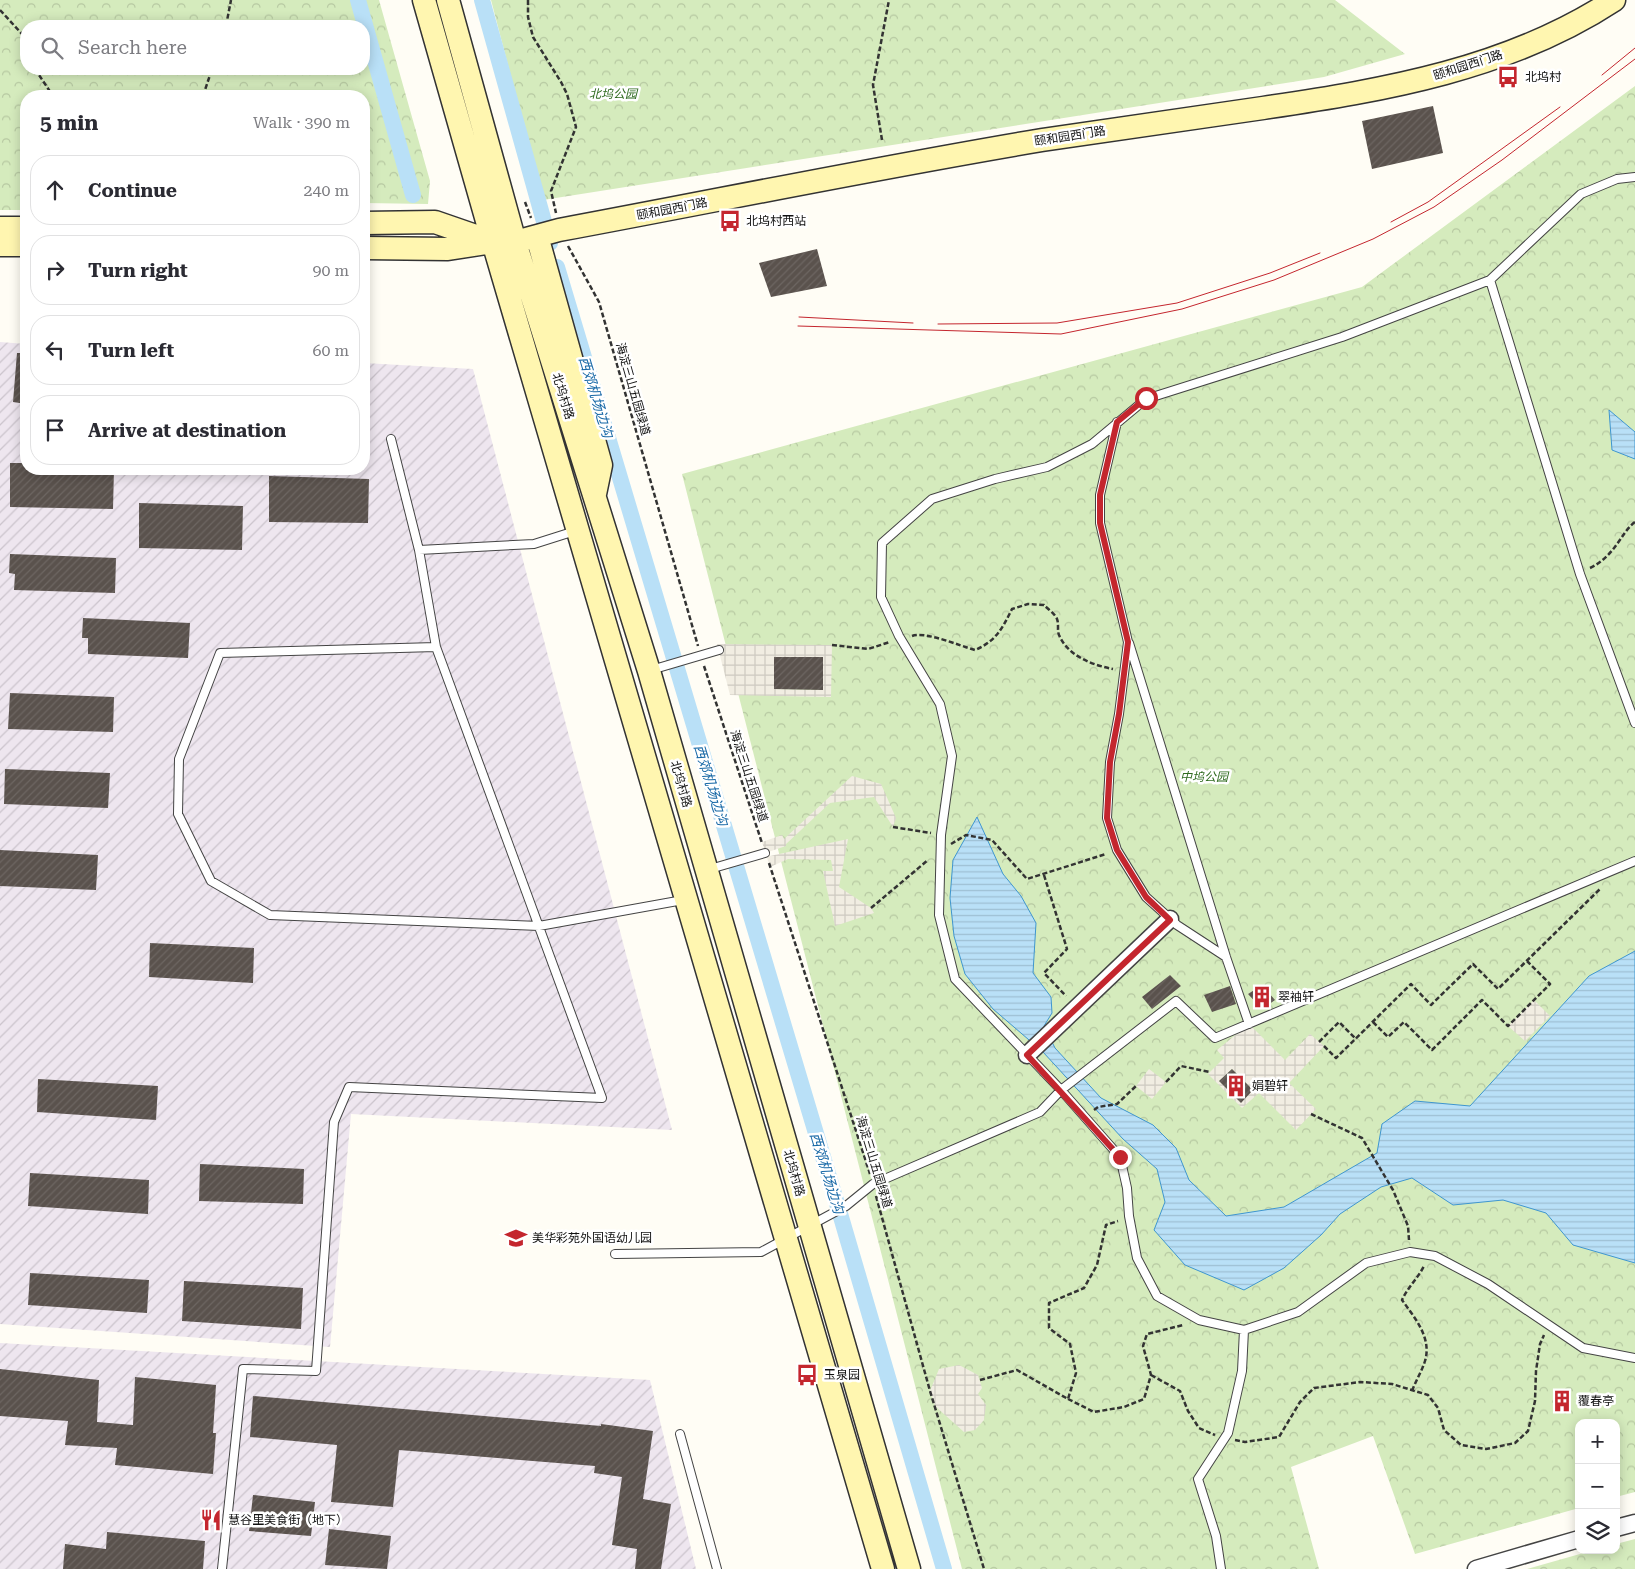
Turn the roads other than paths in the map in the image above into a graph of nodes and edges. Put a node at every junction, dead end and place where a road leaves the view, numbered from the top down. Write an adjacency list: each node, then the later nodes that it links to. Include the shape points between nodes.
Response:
1 (424, 0): 9 (main road, 北坞村路)
2 (448, 0): 9 (main road, 北坞村路)
3 (1614, 0): 8 (main road, 颐和园西门路, via 1554,33 1500,56 1420,80 1344,96 910,163)
4 (1635, 177): 13 (lane, via 1617,179 1581,194)
5 (370, 223): 9 (main road, via 435,222)
6 (0, 228): 7 (main road)
7 (20, 228)
8 (537, 236): 9 (main road, 颐和园西门路); 16 (main road, 北坞村路, via 601,465)
9 (504, 242): 12 (main road, 颐和园西门路, via 448,249); 16 (main road, 北坞村路); 17 (main road, 北坞村路)
10 (0, 245): 11 (main road)
11 (20, 245)
12 (370, 248)
13 (1490, 280): 14 (lane, via 1342,337 1146,398); 23 (lane, via 1580,574)
14 (1117, 422): 19 (lane, via 1100,495 1100,523); 32 (lane, via 1092,444 1048,467 995,479 932,499 882,543 881,597 900,639 940,704 952,756 941,835 939,915 955,979)
15 (391, 439): 18 (lane)
16 (595, 498): 22 (main road, 北坞村路)
17 (578, 530): 18 (lane, via 534,544); 27 (main road, 北坞村路)
18 (419, 550): 20 (lane)
19 (1128, 642): 28 (lane, via 1110,762 1107,818 1117,850 1146,897); 30 (lane)
20 (436, 647): 29 (lane); 29 (lane, via 220,653 179,759 178,814 212,881 270,915)
21 (719, 650): 22 (lane)
22 (657, 668): 26 (main road, 北坞村路)
23 (1635, 723)
24 (765, 852): 26 (lane)
25 (1635, 861): 31 (lane)
26 (716, 868): 34 (main road, 北坞村路)
27 (686, 899): 29 (lane); 35 (main road, 北坞村路)
28 (1170, 920): 30 (lane); 32 (street)
29 (539, 926): 43 (lane, via 602,1098 349,1087 334,1122 316,1371 243,1369)
30 (1226, 957): 31 (lane)
31 (1249, 1024): 33 (lane, via 1215,1038 1176,1001)
32 (1027, 1055): 33 (lane)
33 (1061, 1090): 34 (lane, via 1040,1112 873,1184 846,1206); 37 (lane, via 1120,1157 1137,1258 1157,1296 1199,1320)
34 (809, 1225): 35 (lane); 46 (main road, 北坞村路)
35 (786, 1238): 36 (lane, via 761,1252); 45 (main road, 北坞村路)
36 (614, 1254)
37 (1244, 1330): 38 (lane, via 1298,1312 1366,1263 1410,1252 1435,1256 1488,1284 1583,1348); 47 (lane, via 1242,1371 1228,1433 1198,1479 1216,1536)
38 (1635, 1358)
39 (680, 1434): 44 (lane)
40 (1635, 1523): 41 (street)
41 (1620, 1527)
42 (1575, 1540): 48 (street)
43 (222, 1569)
44 (718, 1569)
45 (882, 1569)
46 (909, 1569)
47 (1221, 1569)
48 (1476, 1569)

